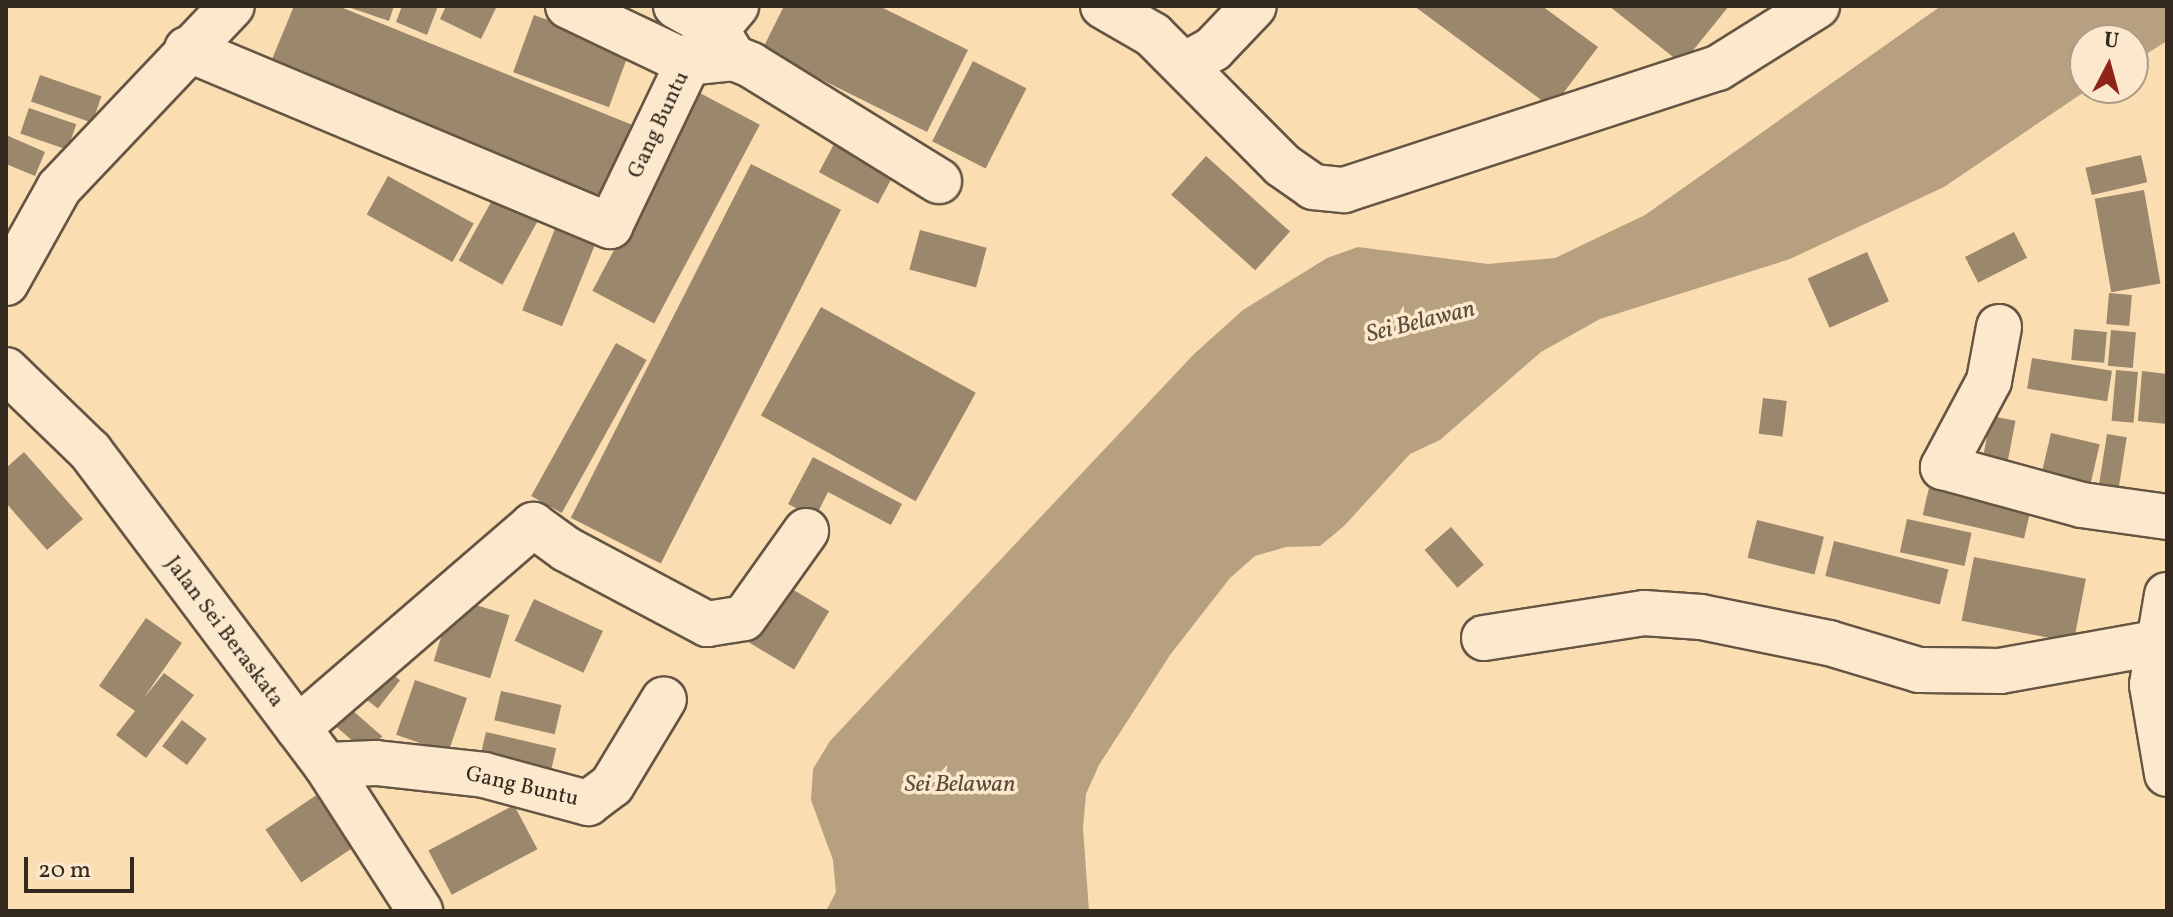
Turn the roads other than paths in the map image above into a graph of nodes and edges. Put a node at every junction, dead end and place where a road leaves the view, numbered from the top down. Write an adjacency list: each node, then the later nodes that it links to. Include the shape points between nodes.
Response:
1 (232, 6): 9 (street)
2 (568, 6): 7 (street)
3 (676, 6): 8 (street)
4 (1103, 6): 11 (street, via 1153,35)
5 (1254, 6): 11 (street, via 1213,49)
6 (1817, 6): 11 (street, via 1718,68 1344,190 1313,187 1282,165)
7 (612, 16): 10 (street)
8 (729, 30): 10 (street); 12 (street)
9 (187, 49): 10 (street, Gang Buntu, via 610,226); 13 (street, via 59,188)
10 (688, 63)
11 (1186, 64)
12 (939, 181)
13 (6, 283)
14 (1999, 327): 16 (street, via 1989,381 1928,466 2082,505)
15 (6, 370): 22 (street, Jalan Sei Beraskata, via 90,451)
16 (2167, 517)
17 (806, 531): 22 (street, via 744,618 707,624 566,549 533,525)
18 (2167, 595): 20 (street)
19 (1484, 638): 20 (street, via 1644,613 1829,643 1919,670 2000,671)
20 (2156, 643): 24 (street, via 2155,721)
21 (664, 699): 23 (street, Gang Buntu, via 612,785 588,803 484,775 376,763)
22 (298, 728): 23 (street, Jalan Sei Beraskata)
23 (326, 765): 25 (street, Jalan Sei Beraskata)
24 (2167, 774)
25 (420, 911)

